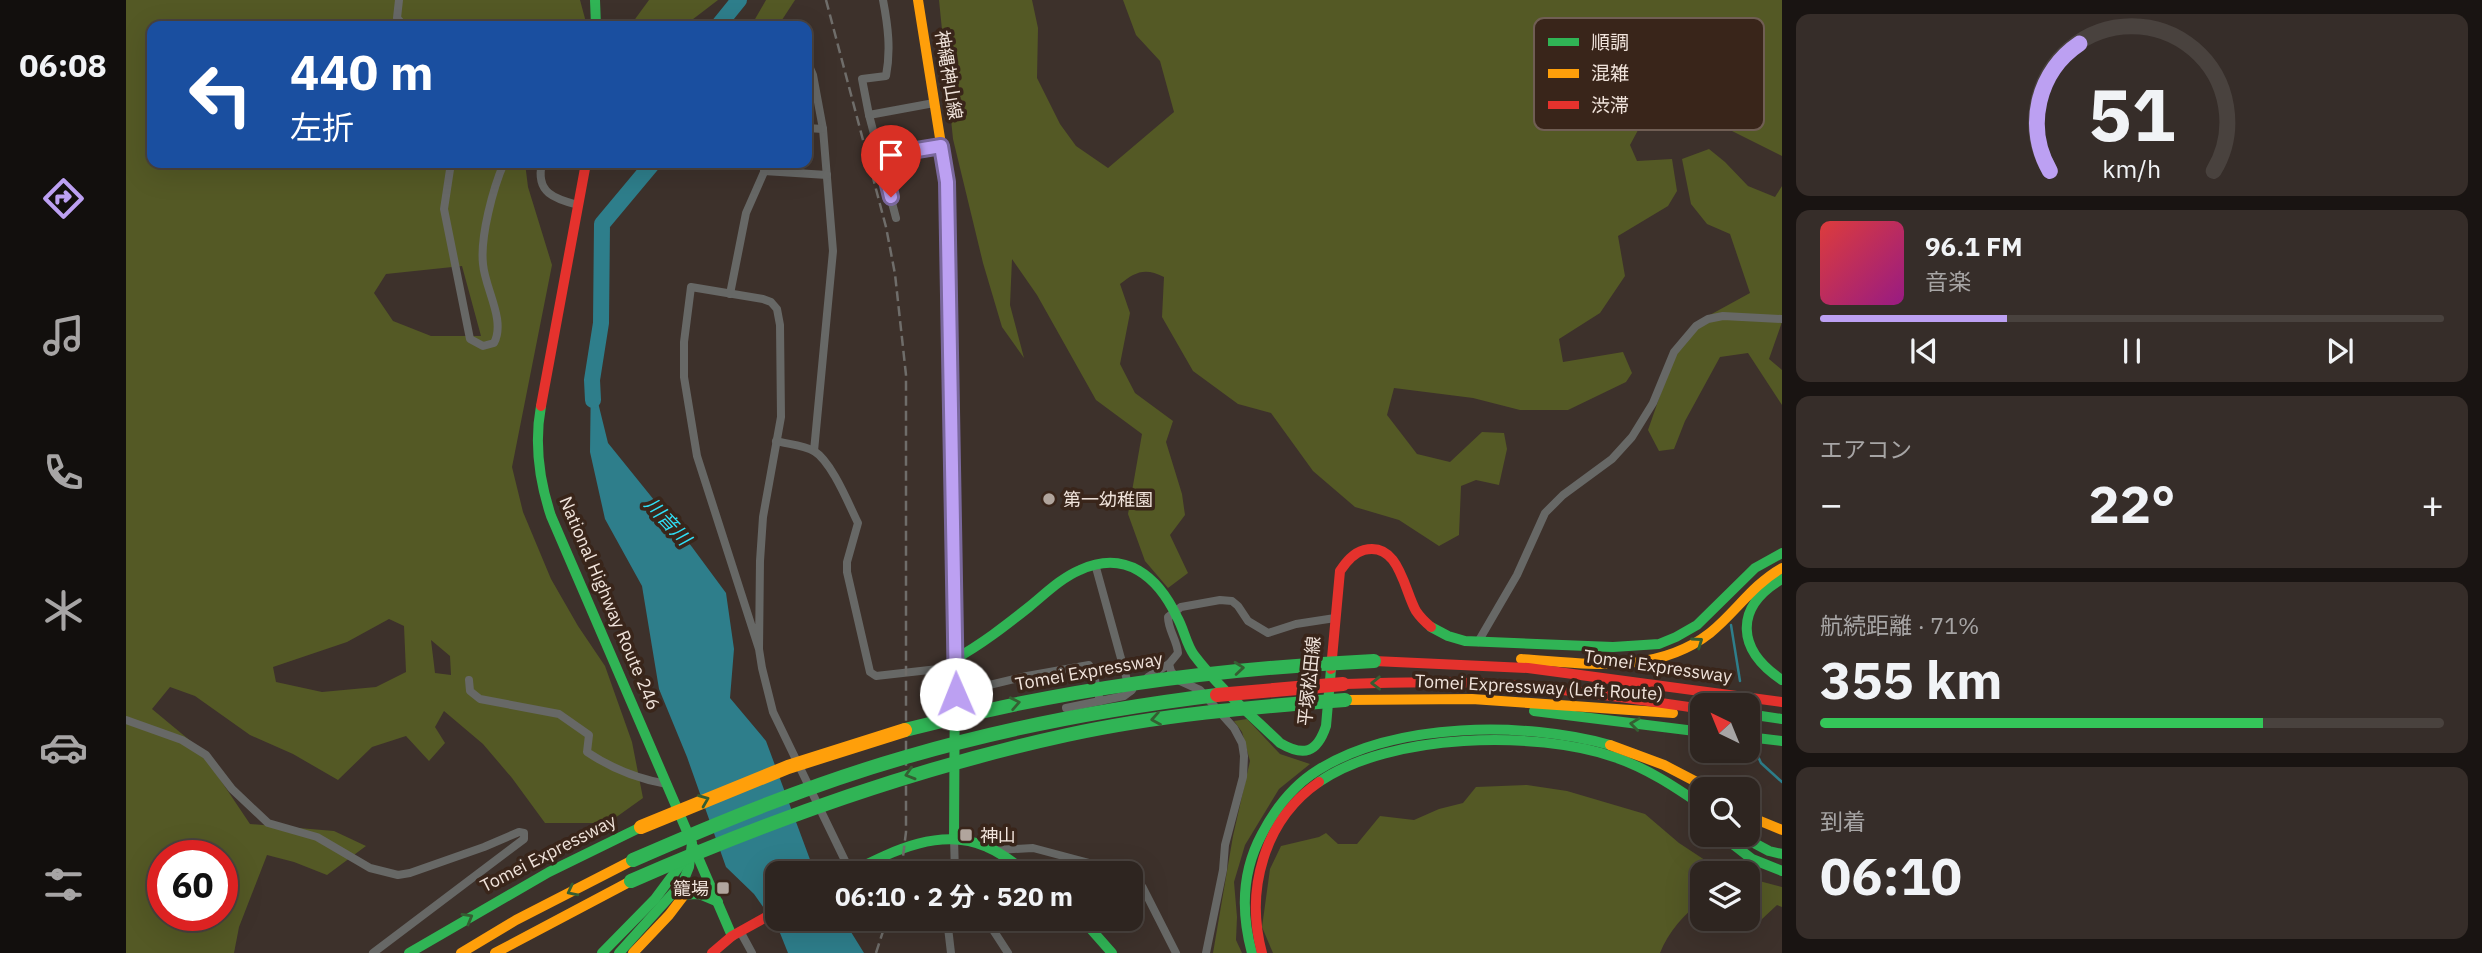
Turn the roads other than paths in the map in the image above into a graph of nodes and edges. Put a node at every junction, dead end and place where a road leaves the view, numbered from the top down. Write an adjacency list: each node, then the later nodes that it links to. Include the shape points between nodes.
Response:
1 (399, 0): 5 (street)
2 (595, 0): 6 (main road)
3 (883, 0): 9 (street, via 890,59 886,76 862,79)
4 (918, 0): 8 (main road, 神縄神山線)
5 (400, 21)
6 (596, 21)
7 (812, 73): 11 (street)
8 (934, 103): 9 (street); 12 (main road, 神縄神山線)
9 (869, 115): 13 (street)
10 (812, 128): 11 (street)
11 (823, 128): 20 (street)
12 (941, 146): 13 (street); 36 (main road, 神縄神山線, via 947,182)
13 (881, 156): 22 (street)
14 (450, 168): 15 (street, via 444,209 470,340 483,346 494,343 499,335 482,262 489,205)
15 (502, 168)
16 (542, 168): 21 (street, via 549,194)
17 (585, 168): 21 (main road, National Highway Route 246)
18 (766, 168): 23 (street, via 746,213)
19 (774, 168): 20 (street)
20 (827, 175): 26 (street, via 833,251)
21 (578, 205): 58 (main road, National Highway Route 246, via 538,420 538,471 556,531)
22 (896, 218)
23 (730, 294): 25 (street, via 771,302 777,309 780,417); 34 (street, via 691,287 684,377 697,456)
24 (1782, 319): 33 (street, via 1723,316 1696,326 1674,352 1653,403 1632,437 1545,513 1517,575)
25 (776, 441): 26 (street); 34 (street, via 761,539)
26 (814, 451): 36 (street, via 858,523 847,572 870,672 876,676)
27 (1782, 553): 33 (main road, 平塚松田線, via 1755,566 1700,623 1656,644 1627,648)
28 (1095, 564): 31 (main road, 平塚松田線, via 1117,561 1142,570); 36 (main road, 平塚松田線, via 1073,572); 40 (street)
29 (1782, 569): 35 (main road, one-way to 29, via 1493,658 1650,662 1692,647 1752,587)
30 (1782, 579): 39 (main road, via 1760,594 1747,622 1747,640 1754,656)
31 (1175, 611): 32 (street, via 1232,601 1248,621 1268,633); 32 (main road, 平塚松田線, via 1192,653 1280,743 1304,752 1322,739 1326,726); 37 (street, via 1168,617 1168,625 1178,653)
32 (1335, 618): 33 (main road, 平塚松田線, via 1339,571 1356,553 1376,549 1393,558 1421,618 1449,637)
33 (1478, 642)
34 (759, 649): 72 (street, via 773,712)
35 (1415, 662): 44 (main road, Tomei Expressway, via 1575,673); 87 (main road, Tomei Expressway, one-way to 35, bridge, via 549,872 641,827 766,775 921,726 1000,706 1204,671)
36 (956, 663): 41 (main road)
37 (1169, 664): 40 (street); 99 (street, via 1178,680 1200,690 1234,728 1244,756)
38 (469, 680): 58 (street, via 470,691 480,699 559,714 589,735 587,752 596,758 644,780)
39 (1782, 680)
40 (1130, 691): 43 (street)
41 (956, 694): 43 (street, via 1089,665); 65 (main road)
42 (1392, 699): 47 (main road, Tomei Expressway (Left Route), via 1525,701); 52 (main road, one-way to 42); 89 (main road, Tomei Expressway (Left Route), one-way to 89, bridge, via 1275,705 1164,718 1010,747 931,768 741,832 631,881)
43 (1100, 701): 46 (street)
44 (1782, 702)
45 (1690, 707): 88 (main road, one-way to 88, bridge, via 1475,683 1343,684 1150,702 1006,730 926,751 744,813 634,860)
46 (1066, 708)
47 (1690, 715)
48 (1760, 716): 51 (main road)
49 (126, 720): 86 (street, via 182,740 206,755 232,789 268,823 317,837 370,868 410,873 524,833 524,839)
50 (1760, 721): 51 (main road)
51 (1782, 721)
52 (1690, 730)
53 (1760, 738): 54 (main road)
54 (1782, 741)
55 (1649, 760): 56 (main road); 59 (main road); 100 (main road, via 1608,744 1520,732 1417,737 1353,752 1319,769 1289,794 1265,827 1248,872 1245,895)
56 (1690, 778)
57 (1665, 782): 60 (main road); 61 (main road); 101 (main road, via 1605,754 1519,741 1419,747 1357,762 1325,777 1297,801 1274,833 1254,896)
58 (667, 784): 66 (main road, National Highway Route 246)
59 (1690, 786)
60 (1690, 798)
61 (1690, 804)
62 (1760, 821): 63 (main road)
63 (1782, 830)
64 (1760, 836): 67 (main road)
65 (954, 838): 70 (main road); 73 (main road, via 922,843); 74 (street)
66 (692, 843): 79 (main road); 80 (main road, National Highway Route 246); 90 (main road, via 675,876)
67 (1782, 844)
68 (1760, 846): 71 (main road)
69 (1736, 847): 77 (main road)
70 (994, 850): 75 (main road); 76 (street, via 1033,848)
71 (1782, 854)
72 (844, 861)
73 (875, 861)
74 (955, 861)
75 (1010, 861)
76 (1081, 861)
77 (1782, 871)
78 (1143, 888): 98 (street)
79 (679, 895): 80 (main road, via 700,893); 91 (main road); 92 (main road, via 669,915)
80 (718, 902): 82 (main road, National Highway Route 246)
81 (765, 917): 82 (main road)
82 (740, 931): 93 (main road); 94 (street)
83 (948, 931): 95 (street)
84 (996, 931): 96 (street)
85 (1093, 931): 97 (main road)
86 (373, 953)
87 (410, 953)
88 (461, 953)
89 (495, 953)
90 (602, 953)
91 (619, 953)
92 (633, 953)
93 (712, 953)
94 (752, 953)
95 (951, 953)
96 (1008, 953)
97 (1112, 953)
98 (1176, 953)
99 (1206, 953)
100 (1252, 953)
101 (1262, 953)

